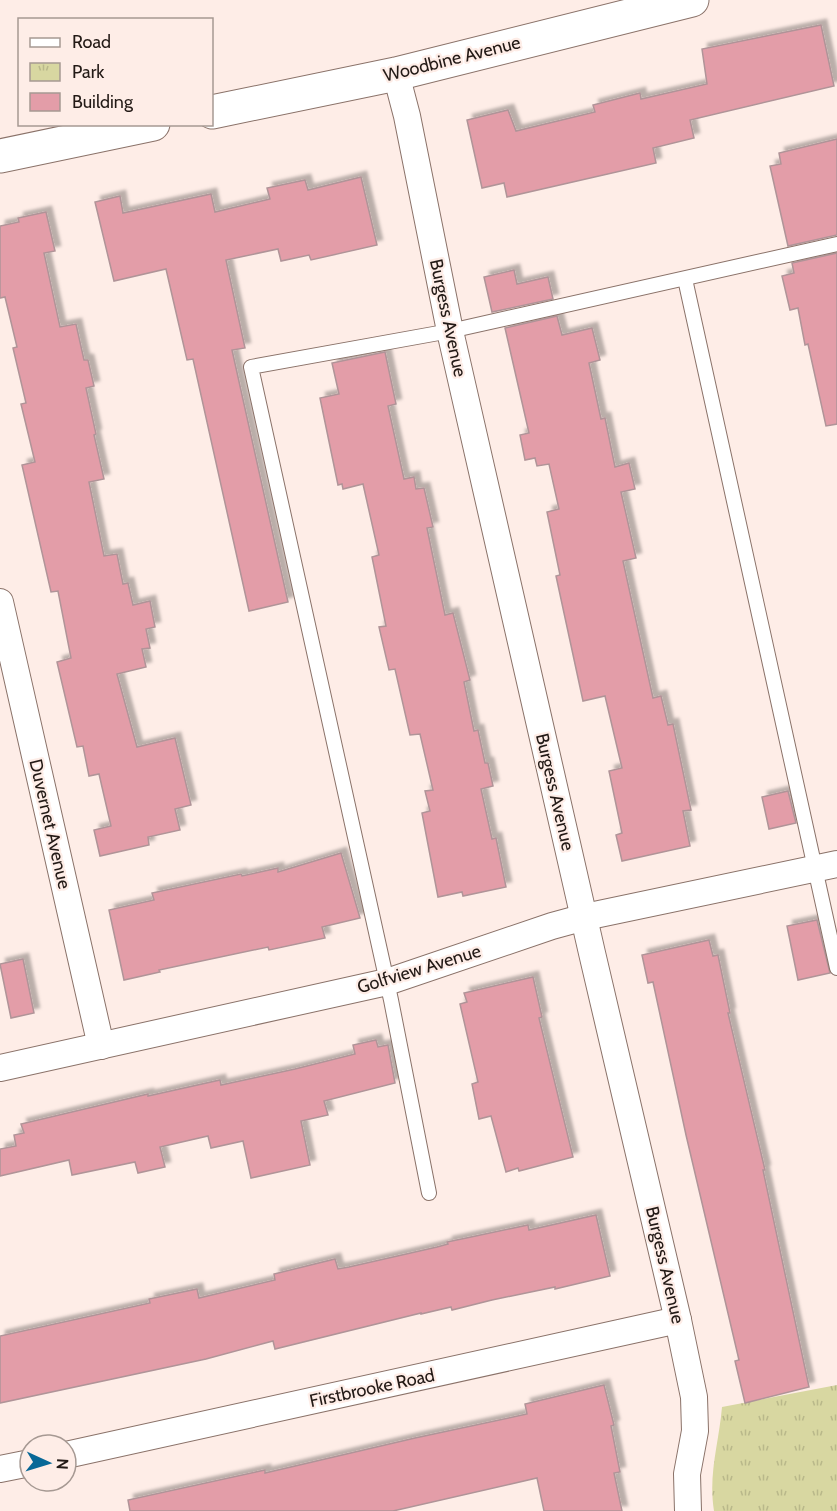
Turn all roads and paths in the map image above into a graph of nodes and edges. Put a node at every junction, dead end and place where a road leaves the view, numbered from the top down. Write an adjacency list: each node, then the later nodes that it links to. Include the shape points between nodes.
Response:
1 (692, 0): 2 (main road, Woodbine Avenue)
2 (396, 74): 3 (main road, Woodbine Avenue); 8 (street, Burgess Avenue)
3 (213, 112)
4 (143, 126): 5 (main road)
5 (0, 156)
6 (837, 244): 7 (lane)
7 (686, 279): 8 (lane); 10 (lane)
8 (450, 331): 11 (street, Burgess Avenue); 13 (lane, via 251,367)
9 (0, 602): 14 (street, Duvernet Avenue)
10 (826, 866): 11 (street, Golfview Avenue); 12 (lane)
11 (585, 917): 13 (street, Golfview Avenue); 17 (street, Burgess Avenue)
12 (837, 968)
13 (387, 982): 14 (street, Golfview Avenue); 16 (lane)
14 (101, 1046): 15 (street, Golfview Avenue)
15 (0, 1068)
16 (429, 1193)
17 (678, 1320): 18 (street, Firstbrooke Road); 21 (street, Burgess Avenue, via 694,1397)
18 (78, 1452)
19 (18, 1466): 20 (street)
20 (0, 1470)
21 (688, 1511)

